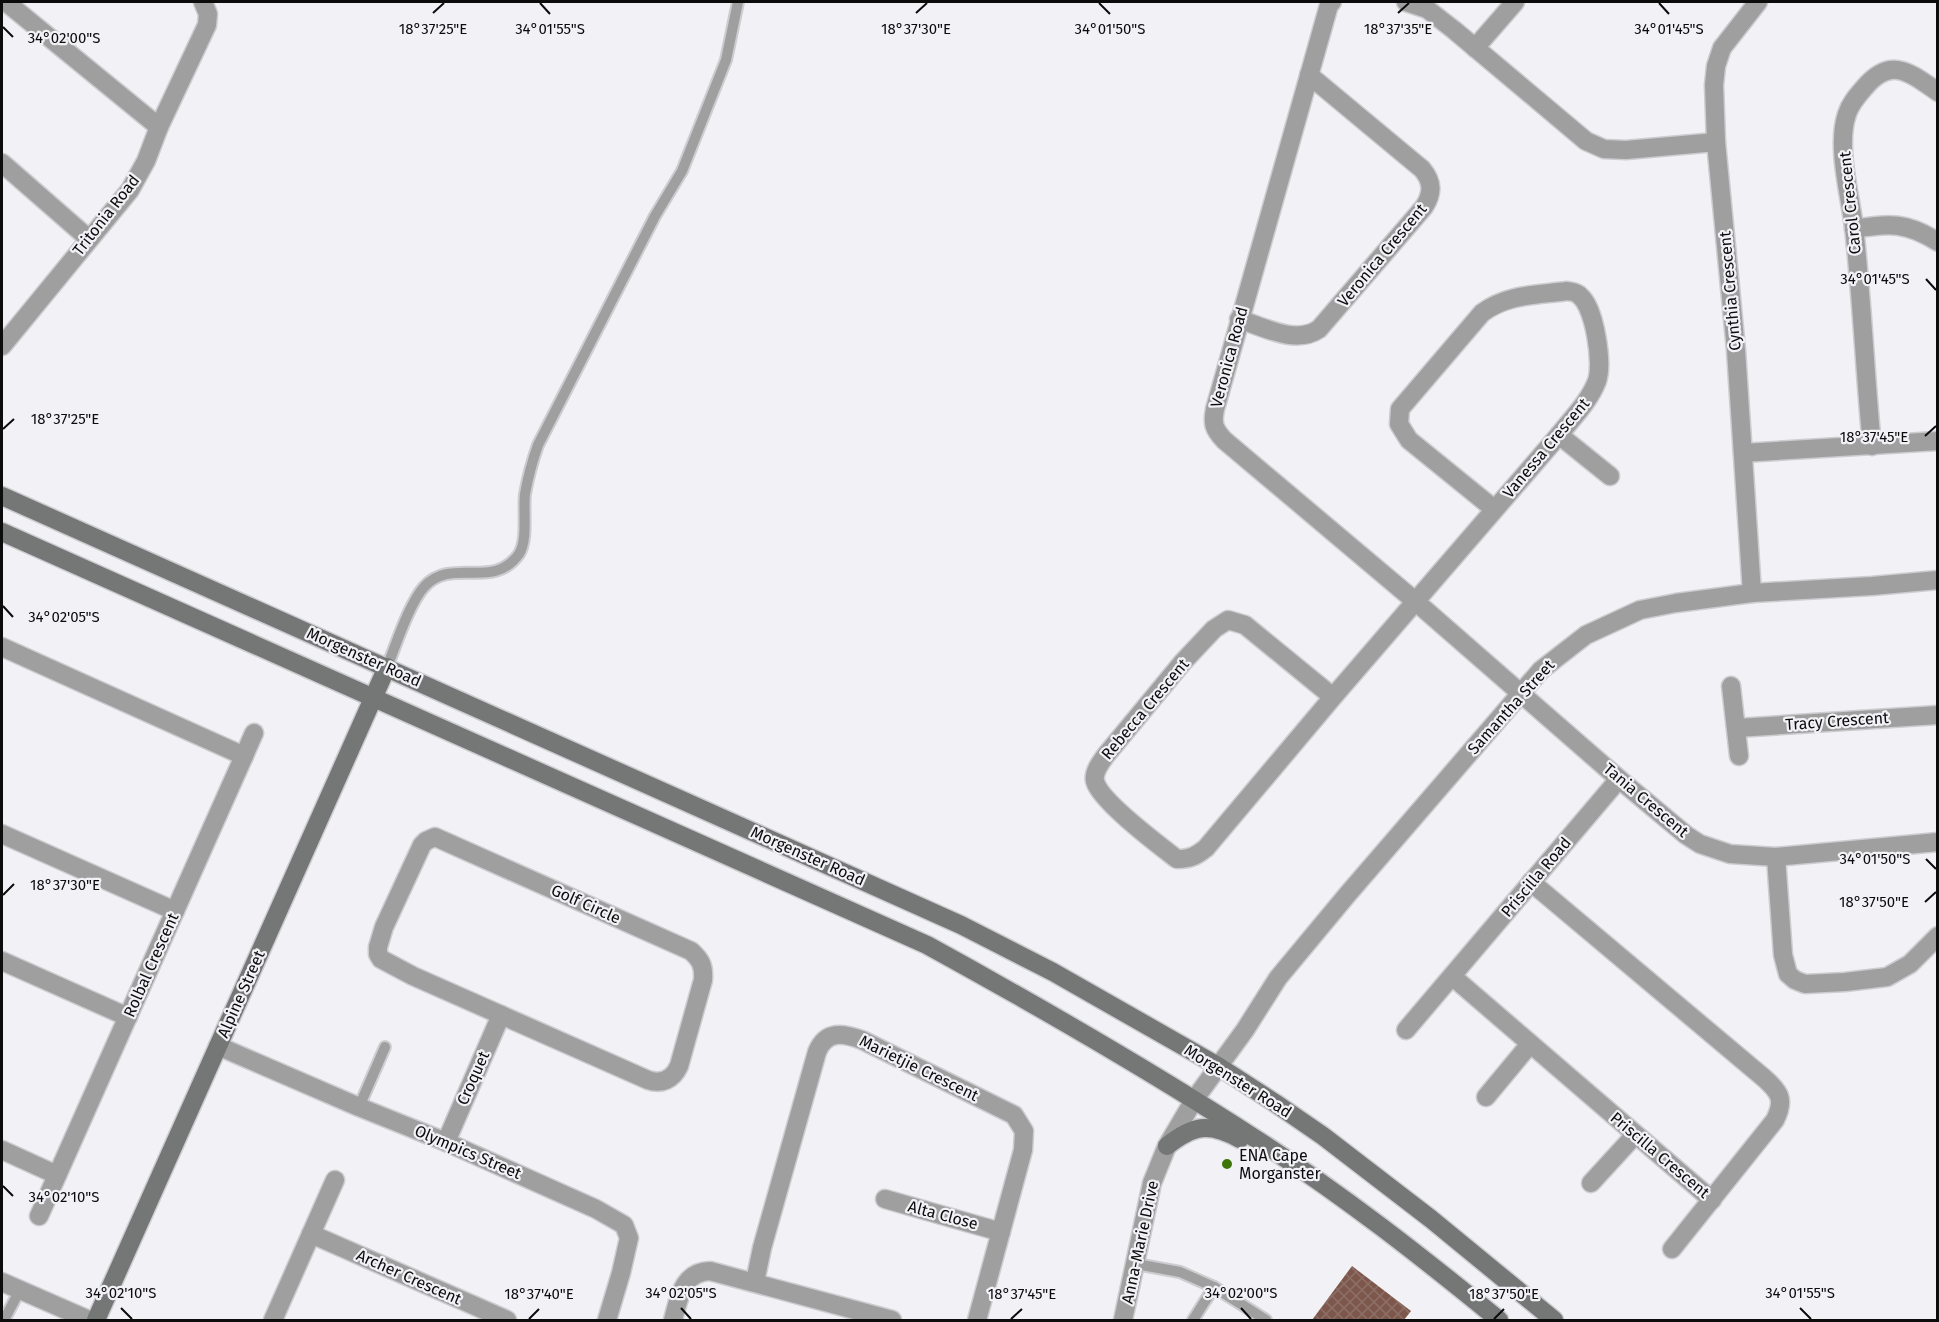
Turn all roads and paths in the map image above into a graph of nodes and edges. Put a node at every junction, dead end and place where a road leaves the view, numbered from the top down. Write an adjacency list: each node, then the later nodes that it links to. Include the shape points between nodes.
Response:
1 (6, 2): 11 (street)
2 (203, 2): 11 (street, Tritonia Road, via 207,25)
3 (738, 2): 31 (lane, via 726,60 682,171 538,445 529,471 522,549 501,570 483,574 452,572 431,581 417,598)
4 (1332, 2): 9 (street, Veronica Road)
5 (1406, 2): 8 (street, via 1427,9)
6 (1515, 2): 8 (street)
7 (1758, 2): 12 (street, Cynthia Crescent, via 1722,48 1716,66)
8 (1475, 48): 12 (street, via 1586,141 1605,149)
9 (1309, 75): 17 (street, Veronica Road); 17 (street, Veronica Crescent, via 1422,169 1429,177 1431,196 1310,335 1292,336)
10 (1938, 92): 14 (street, Carol Crescent, via 1907,72 1890,69 1880,72 1854,100 1843,133)
11 (159, 127): 15 (street, Tritonia Road, via 130,190)
12 (1716, 142): 22 (street, Cynthia Crescent)
13 (2, 163): 15 (street)
14 (1854, 229): 16 (street, via 1912,227); 21 (street, Carol Crescent)
15 (89, 238): 18 (street, Tritonia Road)
16 (1938, 242)
17 (1239, 319): 29 (street, Veronica Road, via 1212,423 1216,431)
18 (2, 346)
19 (1559, 435): 23 (street); 25 (street, Vanessa Crescent); 25 (street, Vanessa Crescent, via 1598,379 1595,329 1588,306 1579,294 1567,291 1494,303 1410,396 1398,416 1409,440)
20 (1938, 441): 21 (street)
21 (1872, 446): 22 (street)
22 (1743, 453): 28 (street, Cynthia Crescent)
23 (1610, 476)
24 (2, 496): 31 (main road, Morgenster Road)
25 (1494, 509): 29 (street, Vanessa Crescent)
26 (2, 532): 35 (main road, Morgenster Road)
27 (1938, 580): 28 (street, Samantha Street)
28 (1752, 594): 33 (street, Samantha Street, via 1676,603 1622,617 1567,648)
29 (1415, 601): 33 (street, Veronica Road); 34 (street, Rebecca Crescent)
30 (2, 647): 39 (street)
31 (387, 667): 35 (main road, Alpine Street); 56 (main road, Morgenster Road, via 961,925 1053,972)
32 (1731, 686): 37 (street)
33 (1521, 692): 41 (street, Tania Crescent); 56 (street, Samantha Street, via 1278,978)
34 (1333, 697): 34 (street, Rebecca Crescent, via 1245,625 1228,621 1214,629 1182,663 1106,755 1095,779 1099,790 1177,859 1187,860 1206,848)
35 (373, 698): 54 (main road, Alpine Street); 58 (main road, Morgenster Road, via 927,945)
36 (1938, 715): 37 (street, Tracy Crescent)
37 (1737, 728): 40 (street)
38 (254, 733): 39 (street, Rolbal Crescent)
39 (244, 756): 46 (street, Rolbal Crescent)
40 (1739, 756)
41 (1619, 779): 44 (street, Tania Crescent, via 1700,844 1730,854); 45 (street, Priscilla Road)
42 (2, 834): 46 (street)
43 (1938, 842): 44 (street, Tania Crescent)
44 (1776, 857): 47 (street, via 1783,955 1788,974 1795,980 1805,984 1887,977 1910,964)
45 (1531, 882): 49 (street, Priscilla Road); 69 (street, Priscilla Crescent, via 1764,1078 1780,1097 1781,1107 1775,1120)
46 (175, 911): 51 (street, Rolbal Crescent)
47 (1938, 936)
48 (2, 961): 51 (street)
49 (1454, 977): 52 (street, Priscilla Road); 53 (street, Priscilla Crescent)
50 (501, 1015): 50 (street, Golf Circle, via 648,1080 662,1082 680,1066 703,980 703,966 691,951 439,838 430,838 422,845 384,927 378,954 396,968); 61 (street, Croquet)
51 (128, 1017): 65 (street, Rolbal Crescent)
52 (1406, 1030)
53 (1530, 1044): 57 (street); 60 (street, Priscilla Crescent)
54 (218, 1046): 59 (street, Olympics Street); 81 (main road, Alpine Street)
55 (385, 1047): 59 (lane)
56 (1218, 1066): 58 (street, Samantha Street); 92 (main road, Morgenster Road, via 1323,1136)
57 (1486, 1097)
58 (1194, 1100): 62 (street, Anna-Marie Drive); 64 (main road, Morgenster Road)
59 (359, 1107): 61 (street, Olympics Street)
60 (1635, 1135): 67 (street); 69 (street, Priscilla Crescent)
61 (446, 1142): 84 (street, Olympics Street, via 624,1225 628,1246)
62 (1167, 1146): 64 (main road, via 1184,1132 1213,1129 1227,1132 1275,1159); 74 (street, Anna-Marie Drive, via 1152,1183)
63 (2, 1150): 65 (street)
64 (1290, 1162): 91 (main road, Morgenster Road)
65 (57, 1174): 70 (street, Rolbal Crescent)
66 (335, 1180): 72 (street)
67 (1591, 1183)
68 (885, 1199): 71 (street, Alta Close)
69 (1712, 1200): 73 (street)
70 (39, 1216)
71 (1001, 1232): 76 (street, Marietjie Crescent, via 1025,1142 1024,1131 1014,1115 862,1040 839,1034 824,1040 817,1052); 87 (street, Marietjie Crescent)
72 (311, 1234): 82 (street); 83 (street, Archer Crescent)
73 (1671, 1249)
74 (1136, 1264): 77 (lane, via 1179,1272); 88 (street, Anna-Marie Drive)
75 (2, 1282): 78 (street)
76 (755, 1282): 85 (street, via 699,1272 683,1285); 86 (street)
77 (1214, 1287): 89 (lane); 90 (lane)
78 (20, 1290): 79 (lane); 80 (street)
79 (4, 1320)
80 (89, 1320)
81 (96, 1320)
82 (273, 1320)
83 (507, 1320)
84 (607, 1320)
85 (672, 1320)
86 (892, 1320)
87 (977, 1320)
88 (1123, 1320)
89 (1193, 1320)
90 (1266, 1320)
91 (1499, 1320)
92 (1554, 1320)

